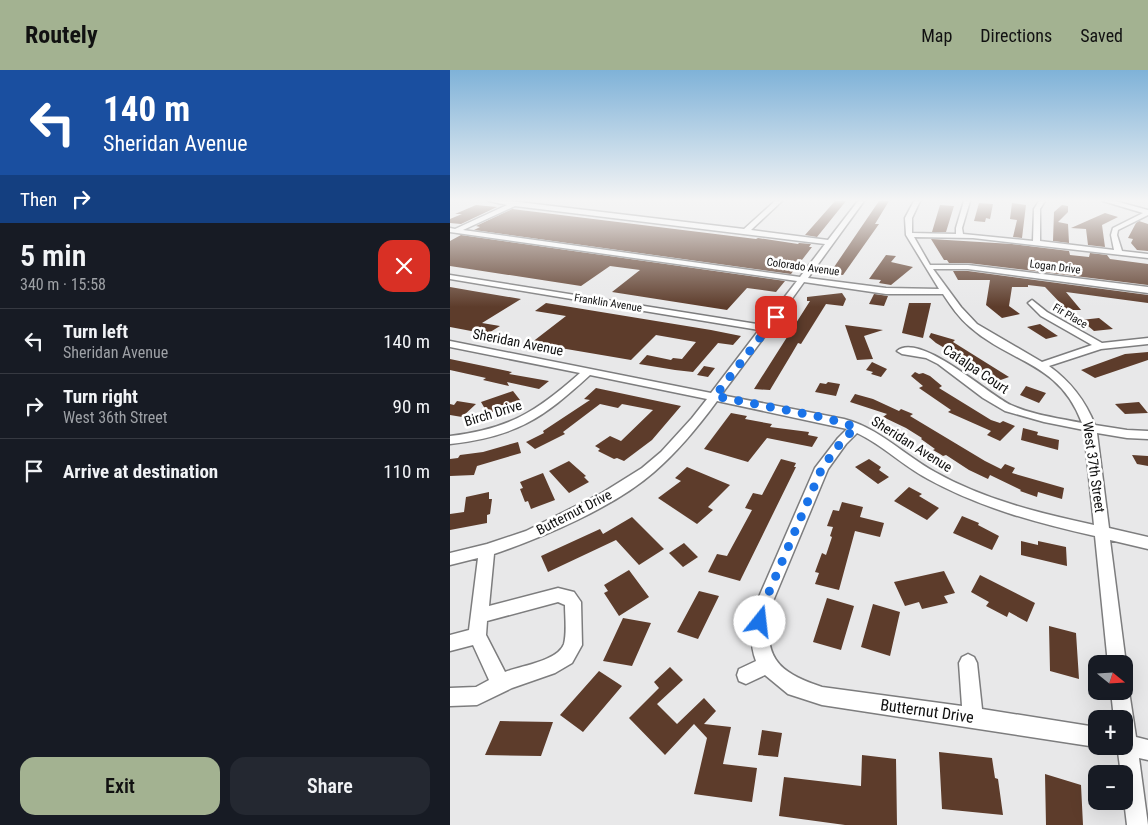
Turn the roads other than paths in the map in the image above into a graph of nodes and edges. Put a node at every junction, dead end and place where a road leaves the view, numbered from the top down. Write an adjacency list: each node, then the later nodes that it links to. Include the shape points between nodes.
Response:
1 (490, 236): 14 (street, Colorado Avenue)
2 (781, 236): 8 (street)
3 (834, 236): 8 (street, Butternut Drive)
4 (910, 236): 12 (street, West 37th Street)
5 (972, 236): 9 (street)
6 (1036, 236): 9 (street)
7 (1114, 236): 10 (street)
8 (830, 242): 14 (street, Butternut Drive)
9 (1036, 243): 10 (street)
10 (1120, 253): 11 (street)
11 (1148, 256)
12 (928, 267): 15 (street, Logan Drive, via 968,267); 16 (street, West 37th Street)
13 (450, 277): 18 (street, Franklin Avenue)
14 (802, 279): 16 (street, Colorado Avenue, via 893,292); 18 (street, Butternut Drive)
15 (1148, 290)
16 (946, 292): 23 (street, West 37th Street, via 972,325)
17 (1032, 303): 21 (street, Fir Place, via 1044,314)
18 (767, 329): 25 (street, Butternut Drive)
19 (1148, 340): 21 (street)
20 (450, 344): 24 (street, Sheridan Avenue)
21 (1100, 346): 23 (street)
22 (902, 351): 27 (street, Catalpa Court, via 935,358 983,394 1012,409)
23 (1042, 365): 27 (street, West 37th Street, via 1076,395 1086,412)
24 (588, 372): 25 (street, Sheridan Avenue); 29 (street, Birch Drive, via 544,409 522,422 486,434)
25 (715, 396): 26 (street, Sheridan Avenue); 32 (street, Butternut Drive, via 665,455 625,486 555,523)
26 (856, 427): 30 (street, Sheridan Avenue, via 954,488 1013,511); 39 (street, via 822,468 763,606 759,637)
27 (1090, 428): 28 (street, via 1127,435); 30 (street, West 37th Street)
28 (1148, 435)
29 (450, 440)
30 (1102, 533): 31 (street, Sheridan Avenue); 37 (street, West 37th Street)
31 (1148, 543)
32 (487, 550): 33 (street, Butternut Drive); 34 (street)
33 (450, 559)
34 (479, 616): 35 (street); 41 (street, via 558,595 574,602 573,645 566,657 549,668)
35 (477, 636): 36 (street); 41 (street)
36 (450, 644)
37 (1116, 655)
38 (968, 663): 43 (street)
39 (767, 665): 40 (street); 43 (street, Butternut Drive, via 795,687 822,696)
40 (746, 675)
41 (501, 684): 42 (street, via 477,696)
42 (450, 697)
43 (973, 717): 44 (street, Butternut Drive)
44 (1088, 736)
45 (1133, 747): 46 (street)
46 (1148, 750)
47 (1127, 755): 48 (street)
48 (1138, 825)

